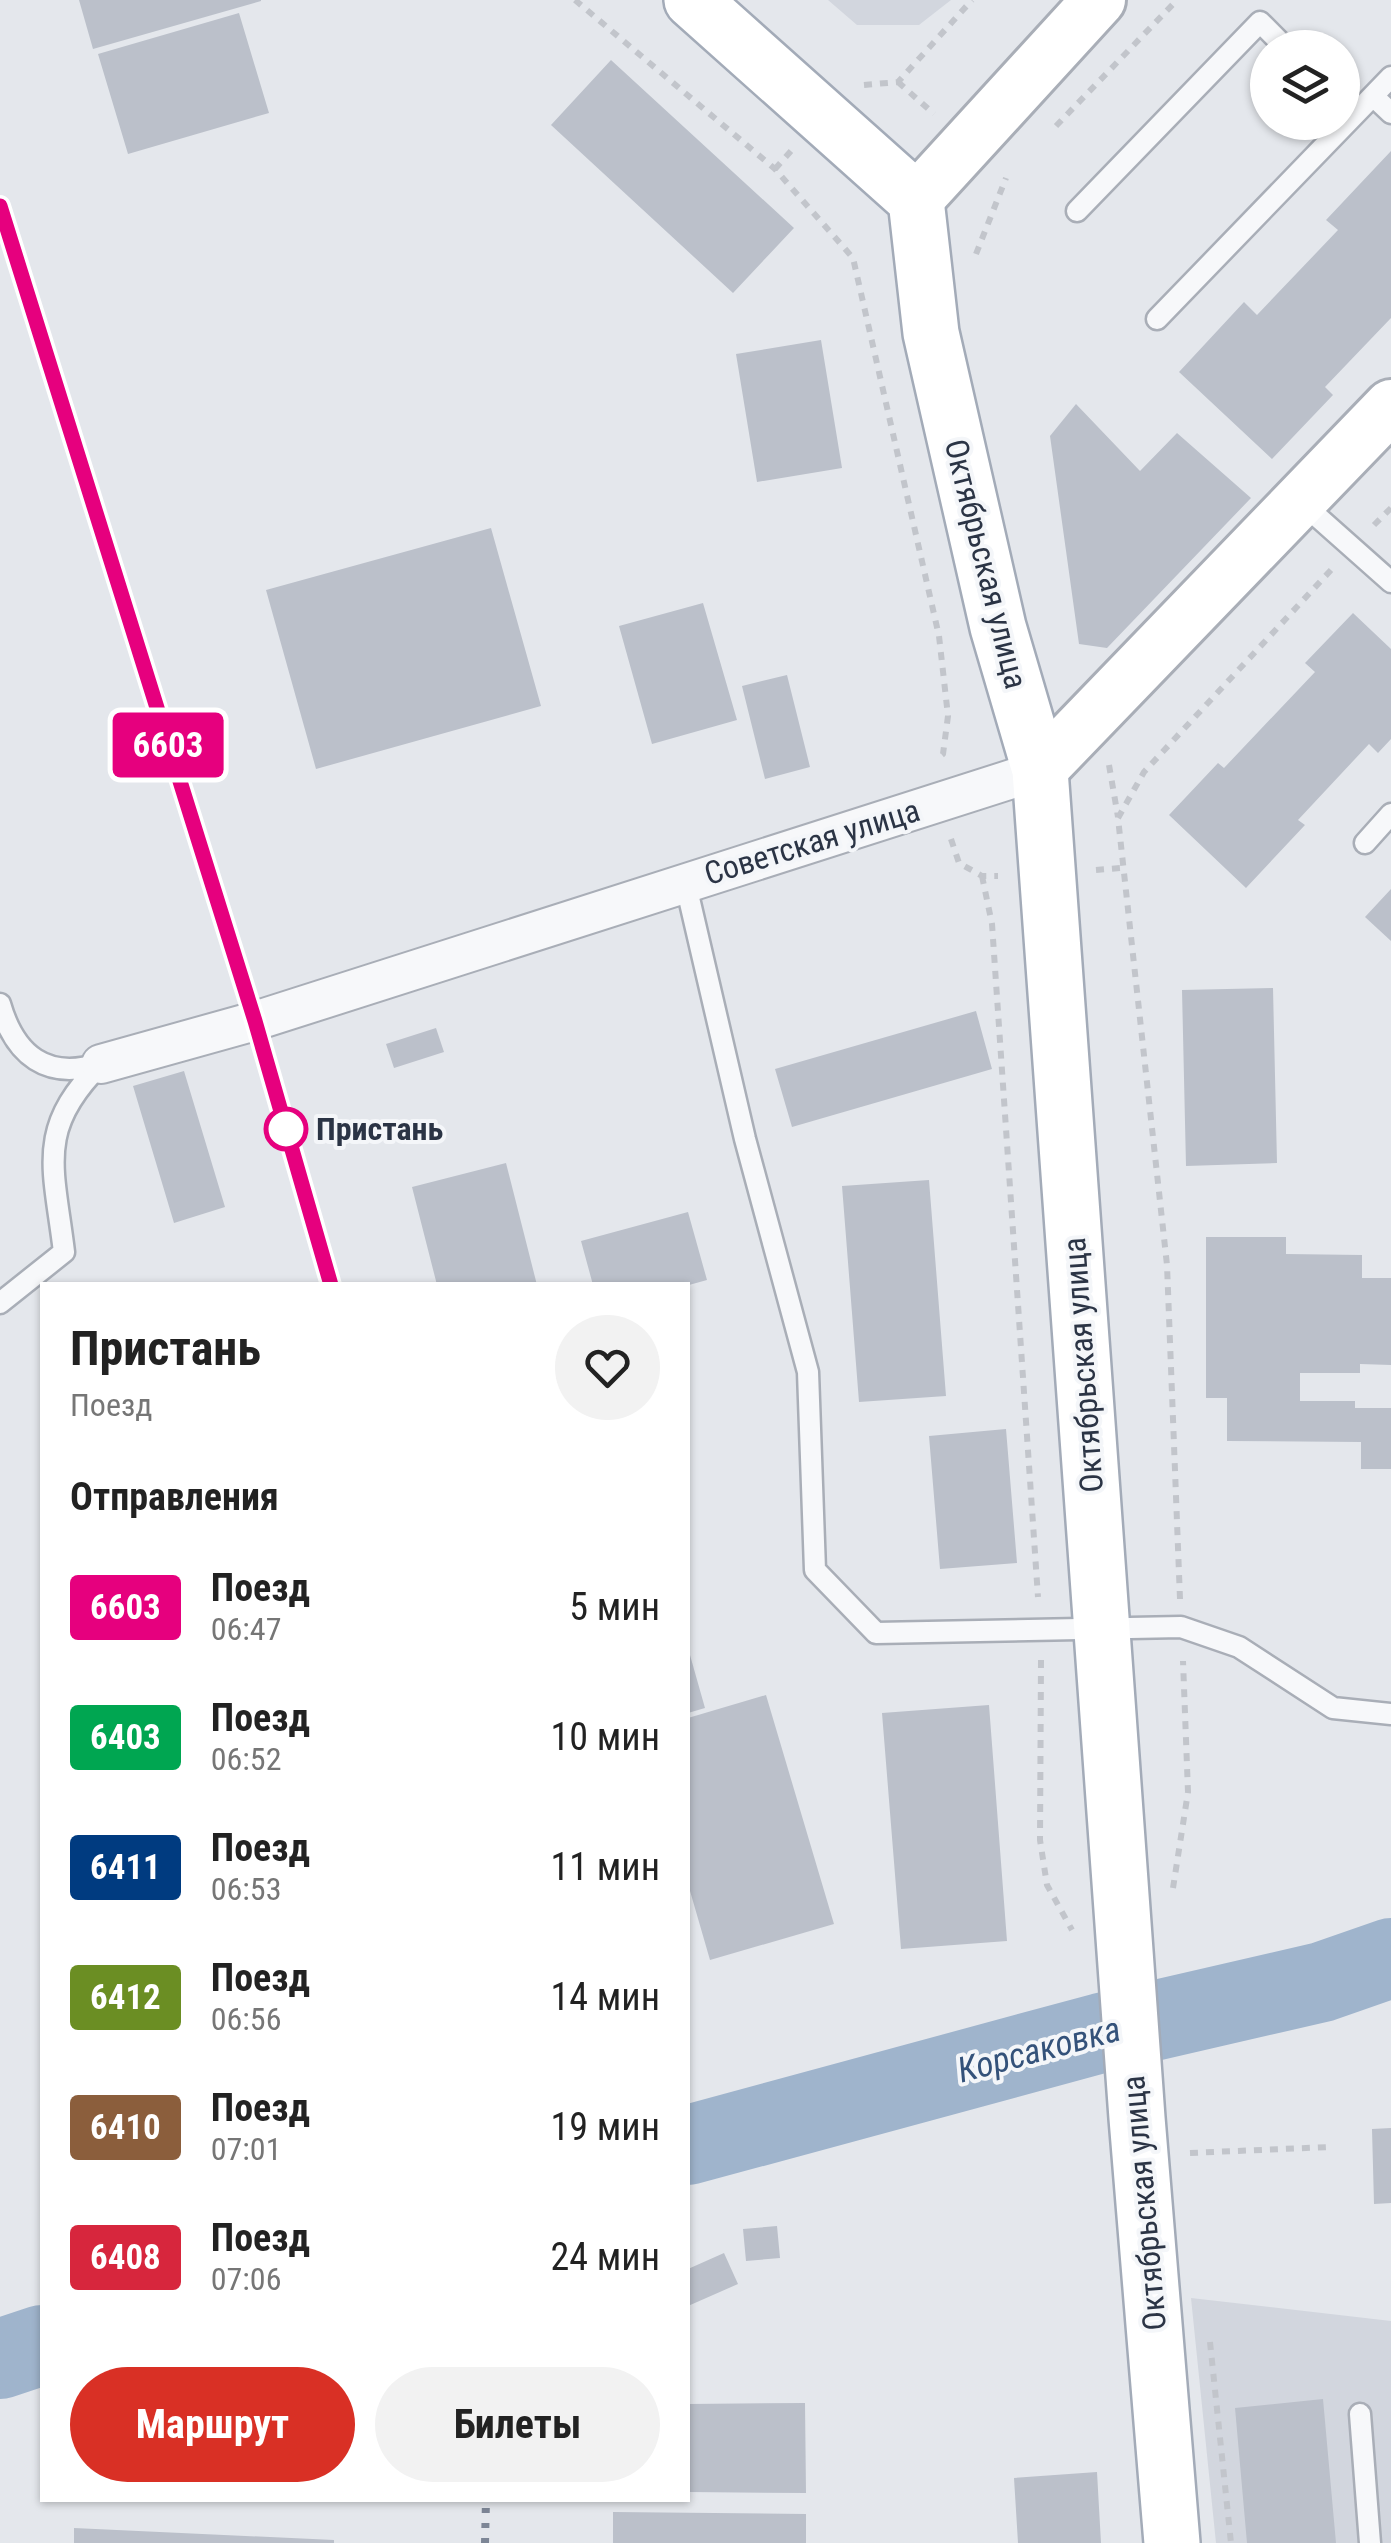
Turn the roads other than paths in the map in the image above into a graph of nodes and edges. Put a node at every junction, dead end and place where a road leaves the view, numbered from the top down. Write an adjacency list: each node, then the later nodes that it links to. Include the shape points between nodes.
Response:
1 (692, 0): 9 (main road)
2 (1099, 0): 9 (street)
3 (1250, 32): 10 (lane)
4 (1391, 77): 5 (lane)
5 (1373, 96): 6 (lane); 7 (lane)
6 (1360, 102)
7 (1391, 113)
8 (1320, 140): 11 (lane)
9 (916, 200): 15 (main road, Октябрьская улица, via 931,333 998,627)
10 (1076, 211)
11 (1157, 320)
12 (1391, 406): 13 (street, Советская улица)
13 (1300, 502): 14 (lane); 15 (street, Советская улица)
14 (1391, 582)
15 (1040, 770): 18 (street, Советская улица); 22 (main road, Октябрьская улица)
16 (1391, 814): 17 (lane)
17 (1365, 843)
18 (685, 881): 20 (street, Советская улица, via 255,1021); 22 (lane, via 808,1372 814,1570 876,1633)
19 (0, 1004): 20 (lane, via 19,1044 37,1063 71,1072)
20 (101, 1064): 21 (lane, via 59,1116 52,1154 64,1252)
21 (0, 1303)
22 (1102, 1630): 23 (lane, via 1181,1627 1238,1647 1334,1708); 25 (main road, Октябрьская улица, via 1103,1940 1136,2118)
23 (1391, 1714)
24 (1360, 2414): 26 (lane)
25 (1172, 2543)
26 (1370, 2543)

